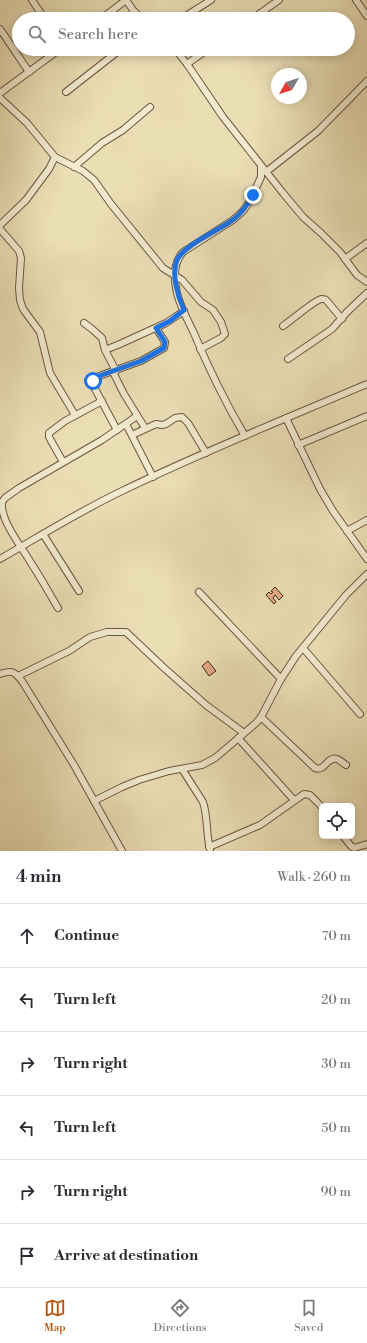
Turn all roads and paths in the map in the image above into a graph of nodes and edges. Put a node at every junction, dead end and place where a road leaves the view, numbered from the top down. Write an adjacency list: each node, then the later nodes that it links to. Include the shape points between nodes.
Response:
1 (32, 0): 6 (street)
2 (126, 0): 7 (street); 8 (street)
3 (211, 0): 9 (street)
4 (279, 0): 10 (street)
5 (356, 0): 11 (street)
6 (40, 12)
7 (110, 12)
8 (135, 12)
9 (192, 12)
10 (262, 12)
11 (367, 16)
12 (0, 29): 13 (street)
13 (12, 47)
14 (18, 56): 20 (street)
15 (51, 56): 20 (street)
16 (112, 56): 22 (street)
17 (181, 56): 19 (street)
18 (198, 56): 19 (street)
19 (187, 64): 27 (street)
20 (29, 72): 23 (street)
21 (367, 81): 29 (street, via 324,126)
22 (66, 92)
23 (0, 94)
24 (0, 98): 26 (street, via 27,123)
25 (150, 107): 28 (street)
26 (55, 157): 28 (street); 30 (street, via 50,169 26,200)
27 (261, 166): 29 (street); 34 (street, via 261,178 247,206 233,220 183,252 176,263)
28 (74, 167): 34 (street, via 94,180 159,264)
29 (266, 172): 33 (street, via 303,217)
30 (0, 225)
31 (0, 229): 48 (street, via 19,251 20,300 40,332 50,374)
32 (367, 243): 33 (street)
33 (345, 259): 35 (street, via 357,275)
34 (175, 276): 37 (street); 42 (street, via 212,310 223,327 224,336)
35 (367, 282)
36 (367, 293): 38 (street)
37 (184, 310): 41 (street); 42 (street)
38 (342, 319): 40 (street, via 324,299 315,302); 44 (street, via 326,334)
39 (84, 323): 43 (street, via 102,338)
40 (283, 326)
41 (156, 328): 43 (street); 45 (street, via 165,342 164,348 141,361)
42 (200, 349): 56 (street)
43 (105, 350): 45 (street)
44 (288, 359)
45 (114, 371): 47 (street, via 93,381); 49 (street)
46 (367, 384): 51 (street)
47 (102, 401): 48 (street); 54 (street)
48 (75, 416): 59 (street, via 49,433)
49 (137, 416): 52 (street); 53 (street)
50 (367, 416): 57 (street)
51 (286, 418): 56 (street); 57 (street)
52 (126, 424): 54 (street); 55 (street)
53 (145, 428): 55 (street); 58 (street, via 166,424 182,417)
54 (117, 430): 59 (street)
55 (132, 435): 60 (street)
56 (245, 436): 58 (street)
57 (298, 445): 62 (street, via 320,489)
58 (206, 453): 60 (street)
59 (63, 462): 64 (street, via 18,488 2,502 3,513)
60 (153, 477): 63 (street)
61 (367, 520): 62 (street)
62 (347, 531): 66 (street)
63 (43, 534): 64 (street); 68 (street)
64 (20, 547): 65 (street); 70 (street)
65 (0, 559)
66 (367, 559)
67 (367, 574): 71 (street, via 346,595)
68 (79, 592)
69 (199, 592): 74 (street)
70 (58, 608)
71 (303, 648): 74 (street); 75 (street)
72 (0, 674): 73 (street, via 11,671)
73 (18, 676): 77 (street, via 69,651 90,637 107,632 126,632 200,700); 81 (street)
74 (280, 679): 76 (street)
75 (360, 714)
76 (261, 717): 77 (street); 79 (street, via 315,768 322,768 334,759)
77 (244, 733): 78 (street)
78 (238, 738): 80 (street, via 207,763); 82 (street)
79 (346, 765)
80 (182, 769): 81 (street, via 140,780); 86 (street, via 203,802)
81 (94, 800): 87 (street)
82 (294, 800): 83 (street, via 308,794); 86 (street, via 260,825)
83 (319, 804)
84 (345, 839): 85 (street, via 354,848)
85 (367, 844)
86 (210, 849)
87 (122, 851)

